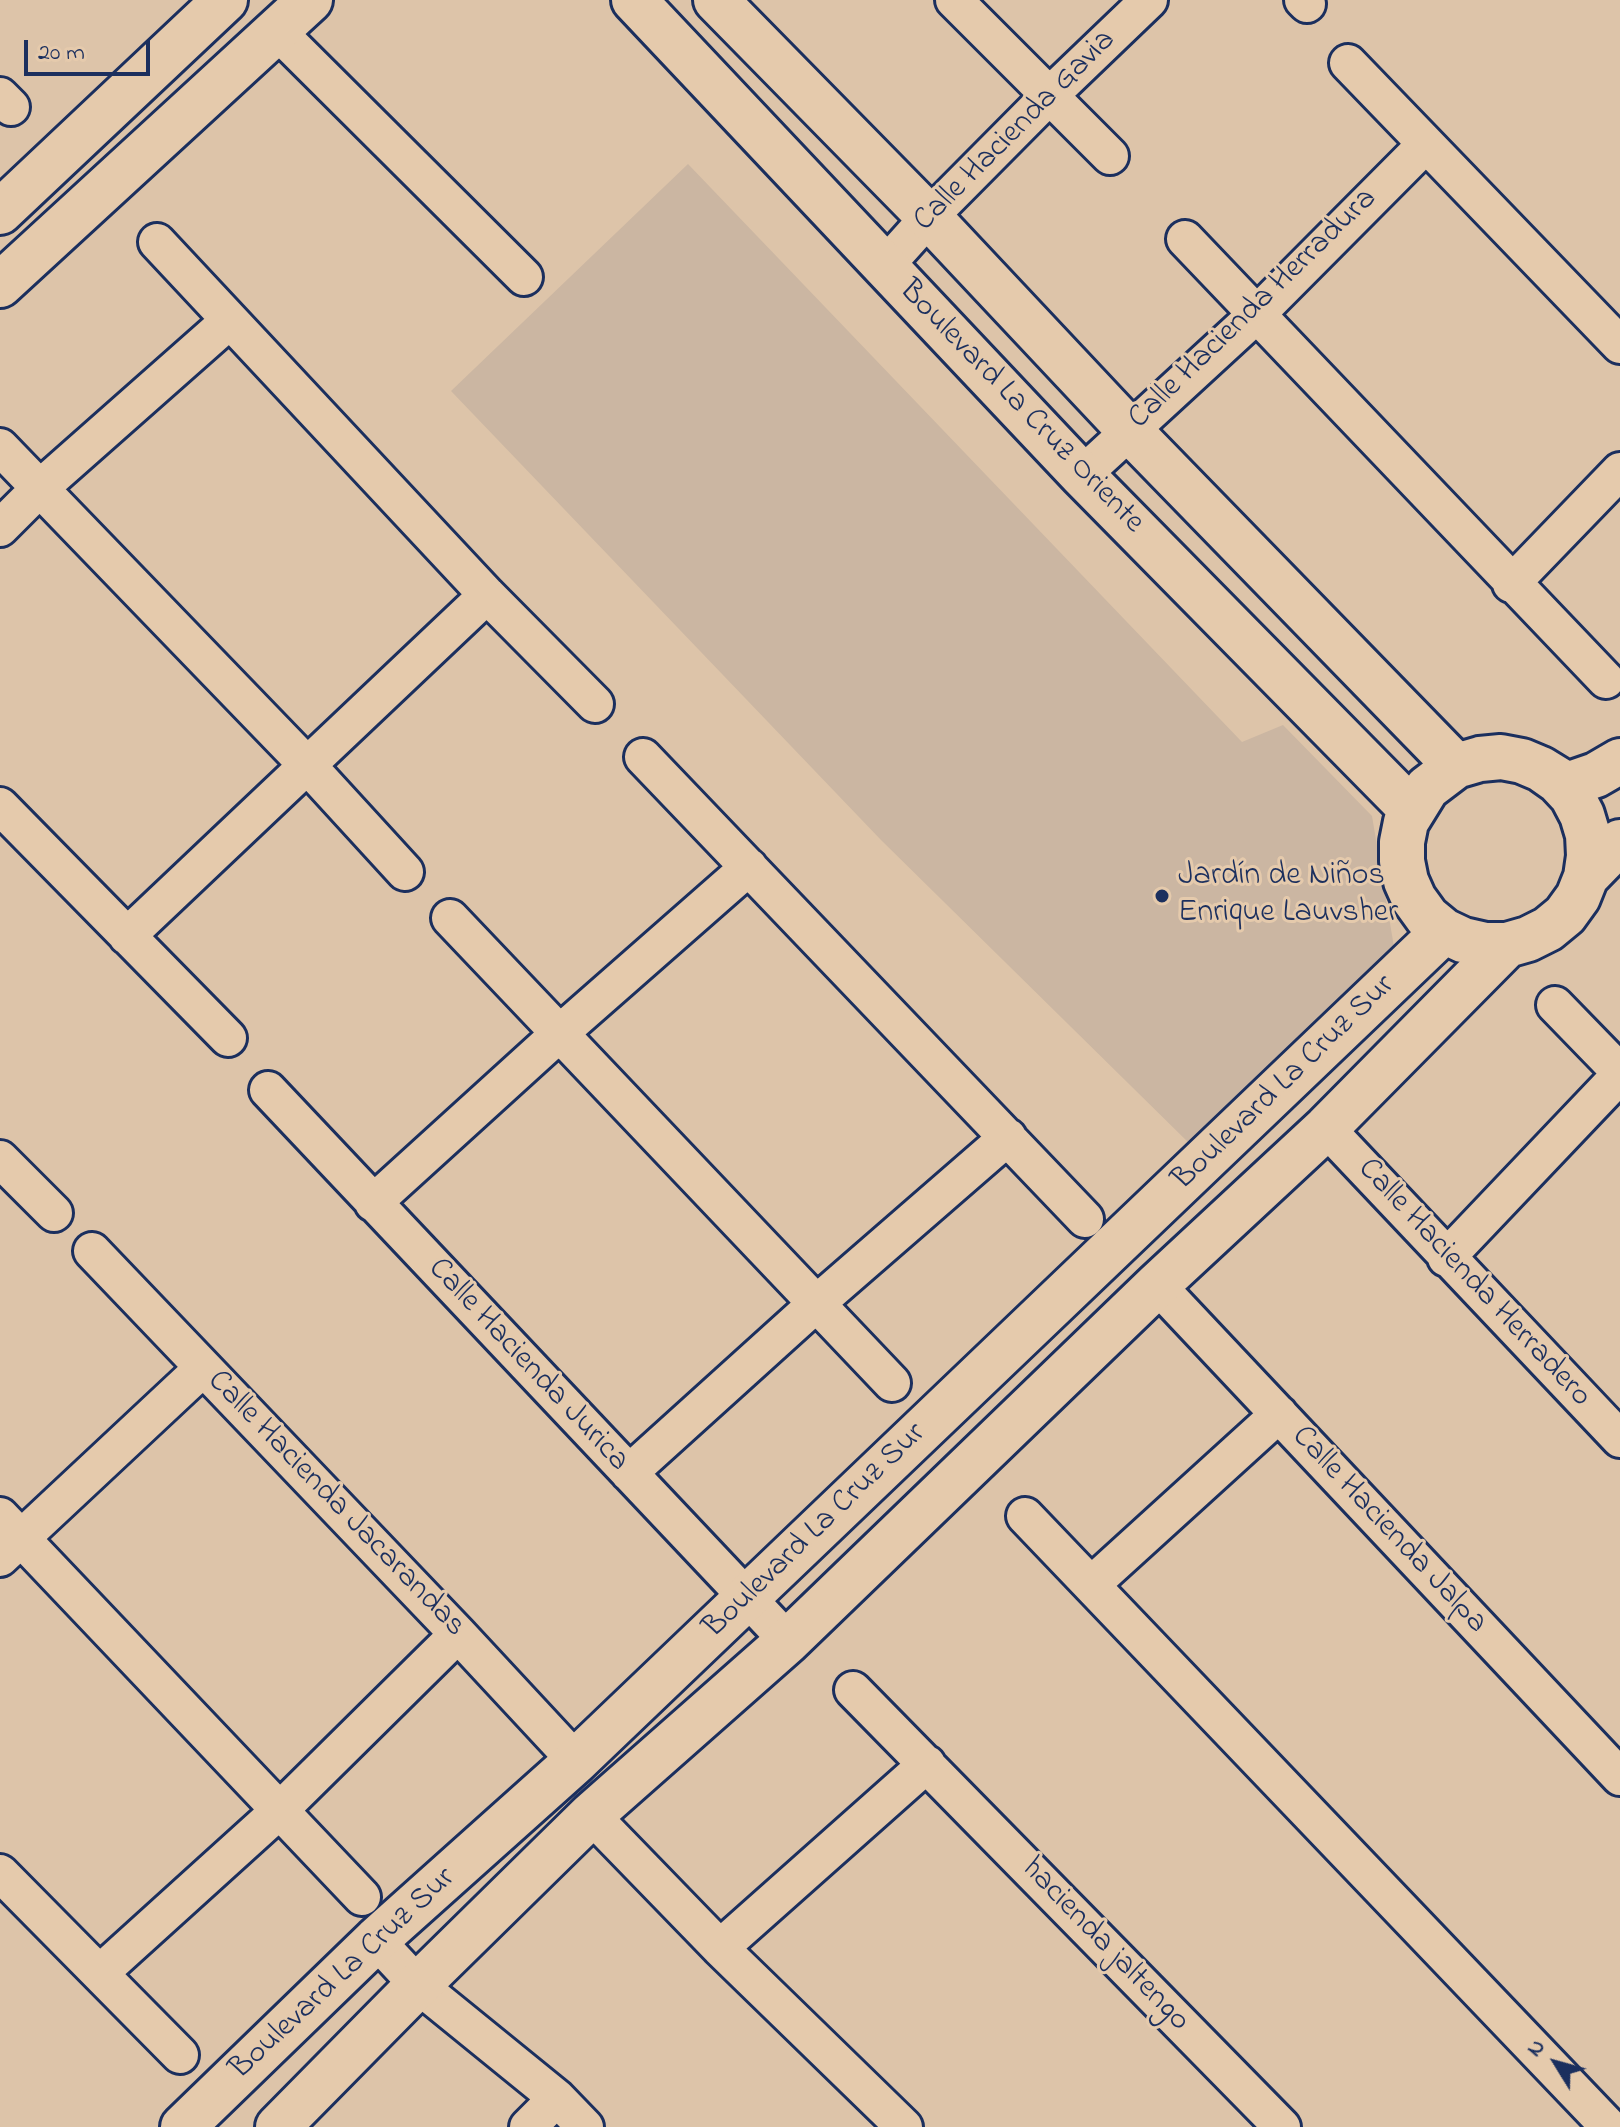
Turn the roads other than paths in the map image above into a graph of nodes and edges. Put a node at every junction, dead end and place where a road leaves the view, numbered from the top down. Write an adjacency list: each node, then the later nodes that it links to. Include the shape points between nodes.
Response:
1 (225, 0): 12 (street)
2 (310, 0): 7 (street)
3 (634, 0): 16 (street, Boulevard La Cruz Oriente)
4 (716, 0): 13 (street, Boulevard La Cruz Oriente)
5 (954, 0): 9 (street)
6 (1149, 0): 9 (street, Calle Hacienda Gavia)
7 (276, 30): 17 (street); 18 (street)
8 (1348, 63): 10 (street)
9 (1050, 95): 11 (street); 13 (street, Calle Hacienda Gavia)
10 (1426, 144): 19 (street, Calle Hacienda Herradura); 21 (street)
11 (1110, 156)
12 (0, 212)
13 (929, 217): 16 (street, Calle Hacienda Gavia); 22 (street, Boulevard La Cruz Oriente)
14 (1185, 239): 19 (street)
15 (157, 242): 20 (street)
16 (885, 266): 25 (street, Boulevard La Cruz Oriente)
17 (524, 277)
18 (0, 285)
19 (1256, 315): 22 (street, Calle Hacienda Herradura); 28 (street)
20 (229, 321): 26 (street); 29 (street)
21 (1620, 345)
22 (1129, 430): 25 (street, Calle Hacienda Herradura); 35 (street, Boulevard La Cruz Oriente)
23 (0, 447): 26 (street)
24 (1620, 471): 28 (street)
25 (1082, 475): 38 (street, Boulevard La Cruz Oriente)
26 (39, 489): 27 (street); 34 (street)
27 (0, 528)
28 (1511, 584): 30 (street)
29 (487, 595): 31 (street); 34 (street)
30 (1606, 680)
31 (595, 704)
32 (643, 757): 40 (street)
33 (1620, 761): 36 (street, via 1567,785)
34 (308, 766): 41 (street); 45 (street)
35 (1456, 766): 36 (street, via 1501,757); 38 (street, via 1427,788)
36 (1541, 769): 42 (street, via 1572,796 1582,815 1588,835)
37 (0, 806): 45 (street)
38 (1412, 810): 44 (street, via 1402,842 1406,881 1427,917)
39 (1620, 842): 42 (street)
40 (749, 867): 48 (street); 53 (street)
41 (405, 872)
42 (1586, 877): 46 (street, via 1565,915 1548,929)
43 (450, 918): 48 (street)
44 (1444, 931): 46 (street, via 1485,945); 70 (street, Boulevard La Cruz Sur)
45 (127, 936): 49 (street)
46 (1507, 945): 52 (street, Boulevard La Cruz Sur)
47 (1555, 1005): 50 (street)
48 (560, 1033): 55 (street); 61 (street)
49 (228, 1038)
50 (1620, 1073): 59 (street)
51 (268, 1090): 55 (street, Calle Hacienda Jurica)
52 (1326, 1128): 59 (street, Calle Hacienda Herradero); 60 (street, Boulevard La Cruz Sur)
53 (1008, 1137): 57 (street); 61 (street)
54 (0, 1159): 56 (street)
55 (373, 1203): 66 (street, Calle Hacienda Jurica)
56 (54, 1213)
57 (1085, 1219)
58 (92, 1251): 62 (street, Calle Hacienda Jacarandas)
59 (1446, 1258): 65 (street, Calle Hacienda Herradero)
60 (1157, 1285): 64 (street, Calle Hacienda Jalpa); 72 (street, Boulevard La Cruz Sur)
61 (817, 1303): 63 (street); 66 (street)
62 (203, 1368): 68 (street); 71 (street, Calle Hacienda Jacarandas)
63 (892, 1383)
64 (1279, 1414): 69 (street); 76 (street, Calle Hacienda Jalpa)
65 (1620, 1439)
66 (629, 1473): 70 (street, Calle Hacienda Jurica)
67 (1025, 1516): 69 (street)
68 (7, 1538): 77 (street)
69 (1091, 1585): 93 (street)
70 (747, 1598): 72 (street, Calle Hacienda Jurica); 74 (street, Boulevard La Cruz Sur)
71 (458, 1634): 74 (street, Calle Hacienda Jacarandas); 77 (street)
72 (788, 1641): 78 (street, Boulevard La Cruz Sur)
73 (853, 1690): 75 (street, hacienda jaltengo)
74 (576, 1761): 81 (street, Boulevard La Cruz Sur)
75 (927, 1764): 82 (street); 92 (street, hacienda jaltengo)
76 (1620, 1777)
77 (280, 1810): 80 (street); 83 (street)
78 (591, 1815): 82 (street); 84 (street, Boulevard La Cruz Sur)
79 (0, 1873): 83 (street)
80 (362, 1897)
81 (376, 1940): 84 (street); 87 (street, Boulevard La Cruz Sur)
82 (720, 1948): 91 (street)
83 (100, 1973): 85 (street)
84 (418, 1985): 86 (street); 88 (street, Boulevard La Cruz Sur)
85 (180, 2055)
86 (557, 2098): 89 (street); 90 (street)
87 (183, 2127)
88 (278, 2127)
89 (528, 2127)
90 (585, 2127)
91 (904, 2127)
92 (1282, 2127)
93 (1609, 2127)

